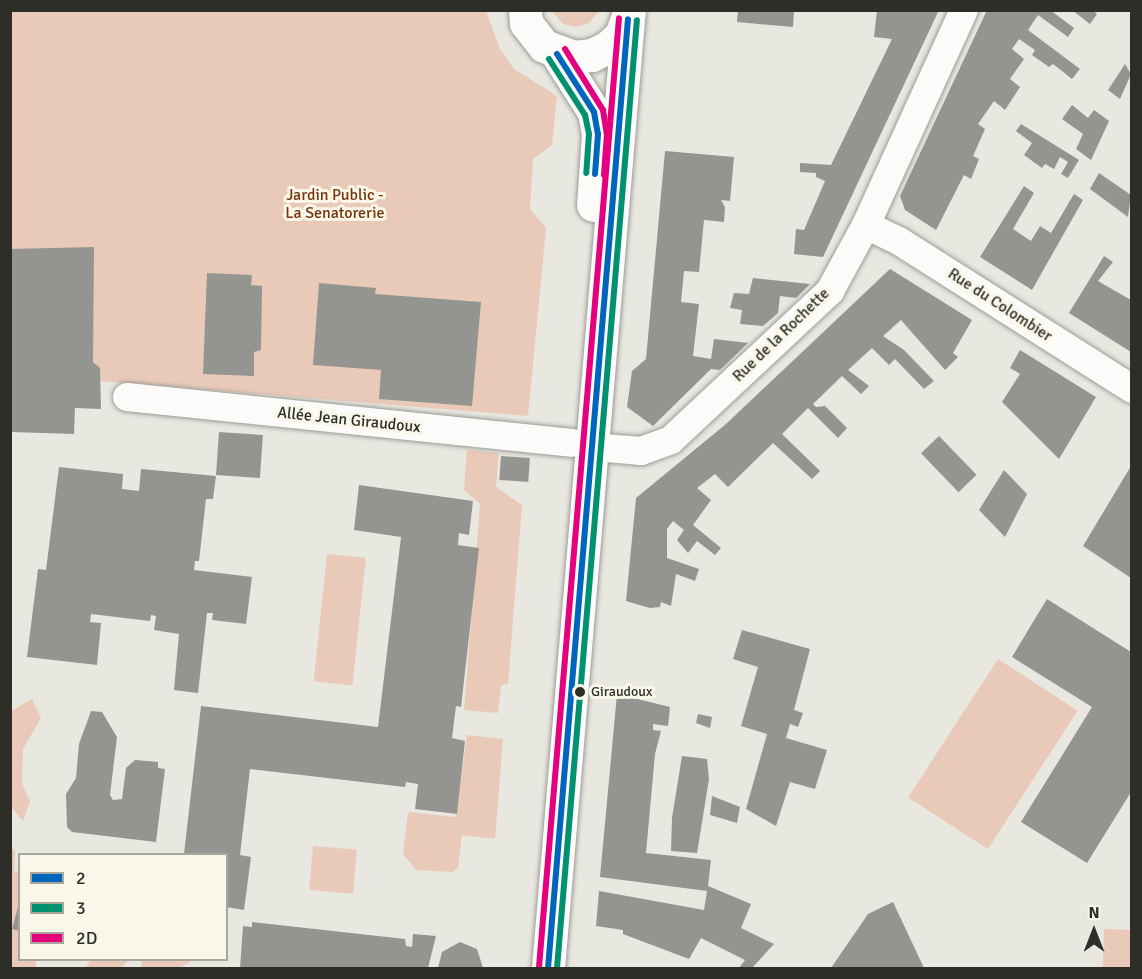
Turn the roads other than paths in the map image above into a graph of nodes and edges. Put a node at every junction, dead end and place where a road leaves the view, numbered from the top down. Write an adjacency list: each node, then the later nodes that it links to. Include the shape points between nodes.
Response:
1 (525, 10): 4 (main road, via 534,36)
2 (964, 10): 5 (street, Rue de la Rochette)
3 (629, 15): 4 (main road, via 608,47 592,55); 8 (main road)
4 (557, 54): 8 (main road, via 590,100 598,134)
5 (866, 225): 6 (street, Rue du Colombier, via 899,241); 8 (street, Rue de la Rochette, via 830,291 671,440 641,451)
6 (1131, 389)
7 (127, 397): 8 (street, Allée Jean Giraudoux)
8 (583, 445): 9 (main road); 10 (main road)
9 (526, 969)
10 (548, 969)

